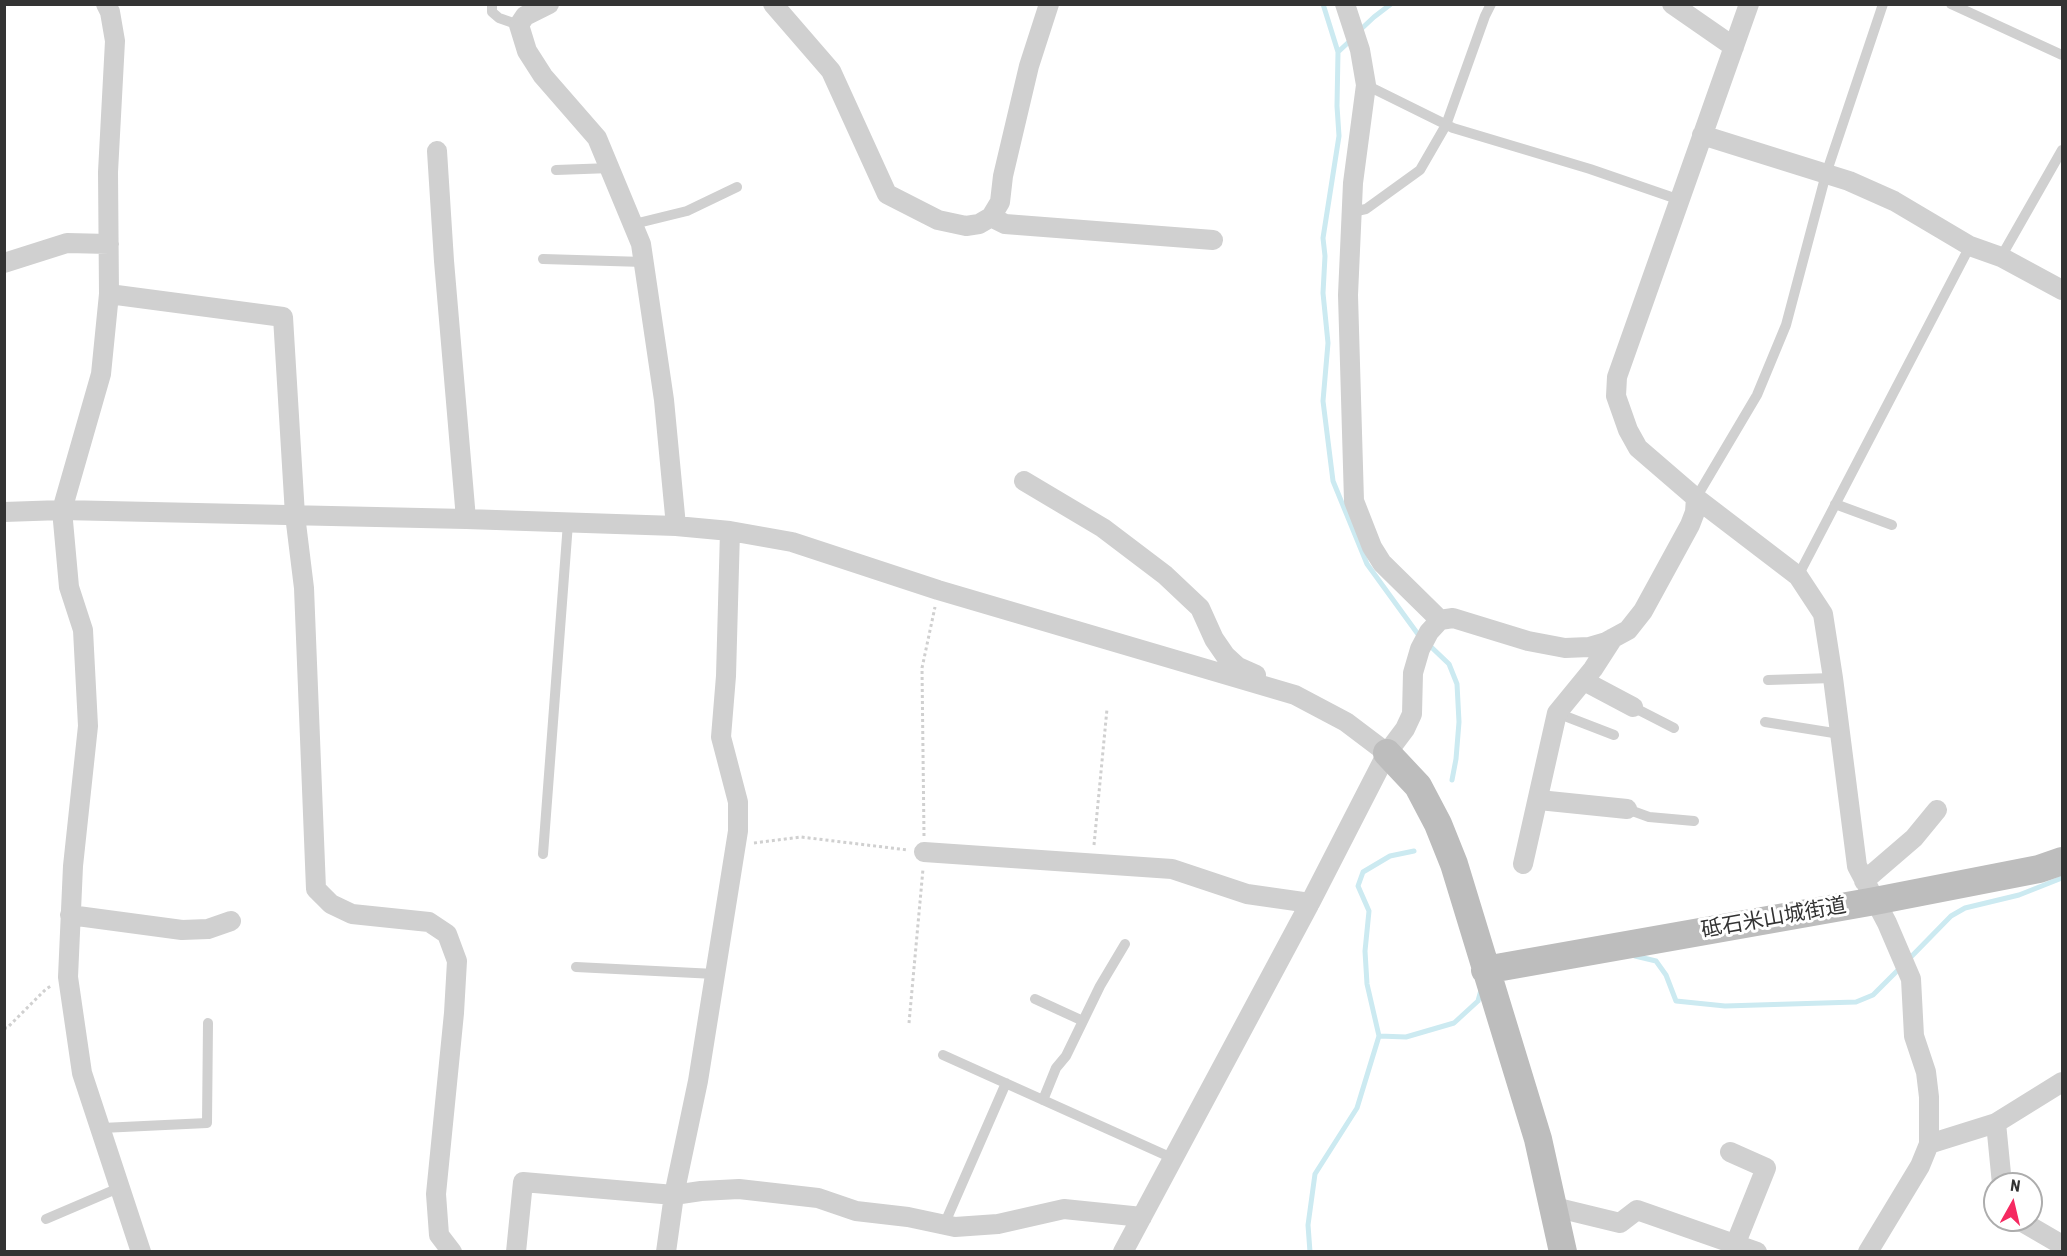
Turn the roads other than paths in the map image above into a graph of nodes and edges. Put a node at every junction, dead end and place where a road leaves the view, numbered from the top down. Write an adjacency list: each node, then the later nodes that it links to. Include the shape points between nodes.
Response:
1 (106, 4): 29 (street, via 115,41 108,172)
2 (492, 4): 12 (lane, via 492,12 499,18)
3 (549, 4): 12 (street, via 525,16)
4 (773, 4): 26 (street, via 831,71 886,194 938,220 966,226)
5 (1049, 4): 26 (street, via 1029,66 1000,202)
6 (1345, 4): 15 (street)
7 (1491, 4): 16 (lane)
8 (1672, 4): 13 (street)
9 (1749, 4): 13 (street)
10 (1882, 4): 22 (lane)
11 (1952, 4): 14 (lane)
12 (519, 25): 20 (street, via 527,51 543,76 597,138)
13 (1734, 47): 17 (street)
14 (2062, 55)
15 (1366, 85): 16 (lane); 25 (street)
16 (1446, 125): 24 (lane); 25 (lane, via 1420,170 1366,209)
17 (1702, 135): 22 (street); 24 (street)
18 (2062, 150): 31 (lane)
19 (437, 151): 43 (street)
20 (611, 168): 21 (lane); 27 (street)
21 (555, 170)
22 (1826, 174): 30 (street, via 1894,201); 38 (lane, via 1786,325 1757,395)
23 (737, 187): 27 (lane, via 687,211)
24 (1680, 200): 38 (street, via 1617,377 1616,396 1638,448)
25 (1352, 212): 49 (street, via 1348,295 1354,501 1382,563)
26 (991, 218): 28 (street, via 1005,224)
27 (634, 224): 33 (street)
28 (1213, 240)
29 (109, 244): 34 (street, via 67,243); 36 (street)
30 (1970, 246): 31 (street); 39 (lane)
31 (2001, 257): 35 (street)
32 (543, 259): 33 (lane)
33 (644, 262): 46 (street, via 664,400)
34 (4, 263)
35 (2062, 290)
36 (109, 294): 40 (street, via 101,374); 42 (street, via 283,317)
37 (1024, 481): 54 (street, via 1103,528 1164,575 1200,608 1225,655 1264,681)
38 (1696, 498): 48 (street); 50 (street, via 1690,525 1643,611 1628,630)
39 (1835, 504): 45 (lane); 48 (lane)
40 (62, 510): 41 (street); 42 (street); 72 (street, via 69,587 83,630 88,726)
41 (4, 512)
42 (295, 515): 43 (street); 98 (street, via 304,588 316,889 332,904 352,914 429,922 447,934 456,961 436,1194)
43 (466, 519): 44 (street)
44 (568, 523): 46 (street); 67 (lane)
45 (1892, 525)
46 (676, 526): 47 (street)
47 (730, 531): 54 (street, via 792,542 938,590); 77 (street, via 721,736 738,802 736,846)
48 (1798, 576): 51 (street, via 1823,614)
49 (1440, 620): 50 (street, via 1453,618 1565,648 1589,647); 61 (street, via 1420,649 1413,673 1412,714)
50 (1613, 638): 53 (street)
51 (1833, 678): 52 (lane); 59 (street)
52 (1768, 680)
53 (1584, 681): 55 (street); 56 (street)
54 (1264, 687): 61 (street, via 1294,696 1346,722)
55 (1633, 706): 58 (lane)
56 (1557, 713): 60 (lane); 62 (street)
57 (1765, 722): 59 (lane)
58 (1674, 728)
59 (1840, 734): 70 (street, via 1857,866)
60 (1614, 735)
61 (1387, 753): 71 (street); 76 (street, via 1418,786 1438,824)
62 (1539, 800): 63 (street); 69 (street)
63 (1628, 809): 65 (lane, via 1649,818)
64 (1937, 810): 70 (street)
65 (1694, 821)
66 (924, 852): 71 (street, via 1172,869 1247,894)
67 (543, 854)
68 (2062, 861): 70 (street, 砥石米山城街道, via 2039,869)
69 (1523, 864)
70 (1870, 891): 76 (street, 砥石米山城街道); 87 (street, via 1911,979 1914,1036 1926,1072 1929,1097)
71 (1310, 903): 89 (street)
72 (70, 915): 73 (street, via 182,930 208,929); 86 (street, via 68,977 82,1072)
73 (231, 921)
74 (1125, 944): 79 (lane)
75 (576, 967): 77 (lane)
76 (1485, 970): 93 (street, via 1538,1139)
77 (715, 974): 92 (street)
78 (1035, 999): 79 (lane)
79 (1083, 1021): 84 (lane)
80 (208, 1023): 86 (lane, via 207,1123)
81 (943, 1054): 83 (lane)
82 (2062, 1082): 85 (street)
83 (1006, 1083): 84 (lane); 96 (lane)
84 (1043, 1100): 89 (lane)
85 (1996, 1124): 87 (street); 90 (street)
86 (102, 1128): 91 (street)
87 (1929, 1144): 108 (street, via 1920,1166)
88 (1731, 1152): 99 (street, via 1766,1168)
89 (1172, 1158): 94 (street)
90 (2001, 1172)
91 (121, 1187): 95 (lane); 101 (street)
92 (674, 1195): 96 (street, via 739,1190 818,1198 856,1211); 103 (street, via 523,1182); 104 (street)
93 (1554, 1207): 99 (street, via 1620,1223 1637,1210); 106 (street)
94 (1142, 1217): 96 (street, via 1064,1209 998,1224); 105 (street)
95 (46, 1219)
96 (944, 1225)
97 (2040, 1232): 100 (street)
98 (440, 1243): 102 (street)
99 (1735, 1245): 107 (street)
100 (2062, 1245)
101 (140, 1251)
102 (452, 1251)
103 (516, 1251)
104 (666, 1251)
105 (1123, 1251)
106 (1563, 1251)
107 (1757, 1251)
108 (1868, 1251)

